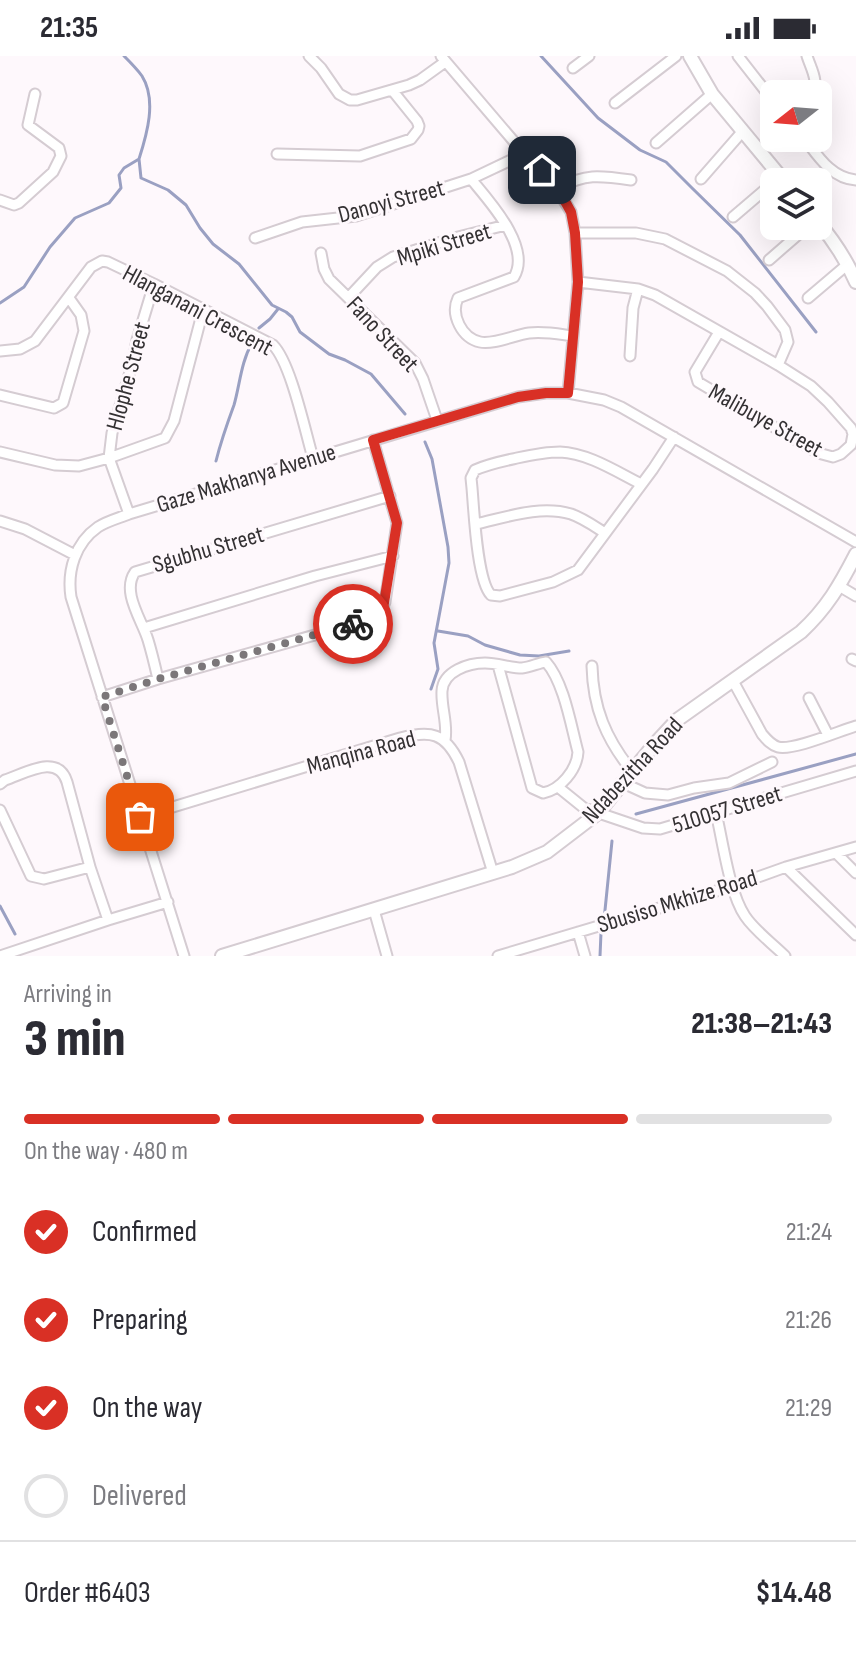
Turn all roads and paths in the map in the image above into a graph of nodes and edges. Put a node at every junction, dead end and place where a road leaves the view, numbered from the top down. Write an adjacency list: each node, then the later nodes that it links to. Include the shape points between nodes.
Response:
1 (309, 56): 11 (street, via 344,98 357,100)
2 (589, 56): 8 (street)
3 (676, 56): 14 (street)
4 (690, 56): 13 (street)
5 (738, 56): 10 (street)
6 (807, 56): 9 (street)
7 (443, 59): 11 (street, via 420,80); 17 (street)
8 (573, 68)
9 (815, 80)
10 (760, 84)
11 (392, 90): 19 (street, via 419,126 411,139 360,156)
12 (35, 94): 27 (street, via 28,125 59,148 61,156 53,172 19,203)
13 (712, 94): 15 (street); 16 (street)
14 (615, 103)
15 (742, 132): 20 (street); 22 (street)
16 (656, 143)
17 (522, 151): 21 (street, Danoyi Street); 25 (street)
18 (816, 152): 24 (street, via 833,172)
19 (277, 154)
20 (768, 168)
21 (471, 179): 29 (street); 31 (street, Danoyi Street, via 356,216 302,222)
22 (701, 179)
23 (631, 180): 25 (street, via 587,176)
24 (856, 180)
25 (556, 188): 30 (street, via 571,212)
26 (760, 195): 28 (street)
27 (0, 200)
28 (733, 217)
29 (506, 225): 41 (street, Mpiki Street, via 393,257); 46 (street, via 518,254 517,274 458,298 457,320 470,338 483,343 530,333)
30 (575, 233): 37 (street); 49 (street, via 636,233 665,239 727,271 755,293 785,330 788,342)
31 (255, 238)
32 (832, 239): 36 (street)
33 (792, 240): 35 (street)
34 (321, 253): 41 (street, Fano Street, via 326,274)
35 (769, 260)
36 (848, 264): 38 (street); 43 (street)
37 (578, 282): 40 (street, Malibuye Street); 46 (street)
38 (856, 282)
39 (154, 284): 42 (street, Hlanganani Crescent, via 102,261 91,267); 44 (street, Hlanganani Crescent); 57 (street, Hlophe Street)
40 (638, 289): 45 (street, Malibuye Street); 48 (street)
41 (349, 297): 52 (street, Fano Street, via 415,363)
42 (69, 298): 47 (street, Hlanganani Crescent, via 31,344); 51 (street, via 84,331 63,403 49,408)
43 (808, 298)
44 (205, 311): 57 (street, via 167,436); 58 (street, Hlanganani Crescent, via 279,350)
45 (719, 332): 49 (street, Malibuye Street); 53 (street, Malibuye Street, via 697,368 698,382 826,456 847,449)
46 (573, 336): 50 (street)
47 (0, 351)
48 (630, 356)
49 (778, 365): 53 (street, Malibuye Street, via 820,393)
50 (568, 393): 52 (street, Gaze Makhanya Avenue, via 518,397); 54 (street, Gaze Makhanya Avenue, via 621,407)
51 (0, 395)
52 (437, 420): 55 (street, Gaze Makhanya Avenue)
53 (854, 435)
54 (674, 437): 59 (street); 65 (street, Gaze Makhanya Avenue)
55 (373, 440): 58 (street, Gaze Makhanya Avenue); 60 (street)
56 (0, 452): 57 (street, via 67,467)
57 (109, 458): 61 (street, Hlophe Street)
58 (313, 458): 61 (street, Gaze Makhanya Avenue)
59 (641, 484): 63 (street, via 562,452 491,464 472,473); 64 (street)
60 (390, 496): 68 (street, via 397,523); 71 (street, Sgubhu Street, via 140,569 130,583)
61 (129, 514): 67 (street, Gaze Makhanya Avenue, via 99,526)
62 (0, 521): 67 (street)
63 (476, 524): 64 (street, via 543,510 570,514); 64 (street, via 481,576 494,597 571,574)
64 (605, 533)
65 (856, 542)
66 (856, 554): 69 (street, Ndabezitha Road)
67 (75, 555): 76 (street, via 71,597)
68 (393, 556): 71 (street); 74 (street, via 385,602 376,617)
69 (839, 586): 70 (street); 75 (street, Ndabezitha Road, via 801,632)
70 (856, 596)
71 (144, 628): 74 (street, Sgubhu Street)
72 (498, 665): 80 (street, via 474,664 445,680); 86 (street, 510057 Street, via 530,783 539,793); 86 (street, via 550,665 578,758)
73 (592, 666): 82 (street, via 601,719)
74 (158, 679): 76 (street)
75 (733, 681): 79 (street, via 773,745 787,748); 82 (street, Ndabezitha Road, via 677,720)
76 (102, 697): 90 (street)
77 (809, 698): 79 (street)
78 (856, 726): 79 (street)
79 (828, 735)
80 (445, 740): 90 (street, Manqina Road, via 415,734); 95 (street, Manqina Road, via 459,762)
81 (772, 762): 84 (street, via 729,783 668,795)
82 (632, 771): 84 (street, Ndabezitha Road)
83 (856, 771): 89 (street, 510057 Street)
84 (623, 783): 88 (street, Ndabezitha Road)
85 (0, 784): 93 (street, via 44,767 63,771)
86 (558, 787): 88 (street, 510057 Street, via 578,805)
87 (0, 810): 93 (street, via 31,876 44,879)
88 (598, 813): 89 (street, 510057 Street, via 652,829); 95 (street, Ndabezitha Road, via 547,852)
89 (716, 813): 97 (street)
90 (140, 817): 98 (street)
91 (856, 847): 92 (street, Sbusiso Mkhize Road)
92 (836, 853): 94 (street, Sbusiso Mkhize Road); 96 (street)
93 (90, 867): 100 (street)
94 (786, 867): 97 (street, Sbusiso Mkhize Road); 102 (street)
95 (493, 873): 99 (street, Ndabezitha Road)
96 (856, 873)
97 (733, 886): 101 (street, Sbusiso Mkhize Road); 109 (street, via 750,923)
98 (168, 902): 100 (street); 104 (street)
99 (374, 910): 105 (street, Ndabezitha Road); 106 (street)
100 (108, 920): 103 (street)
101 (578, 932): 107 (street, Sbusiso Mkhize Road); 108 (street)
102 (856, 935)
103 (0, 956)
104 (184, 956)
105 (222, 956)
106 (387, 956)
107 (498, 956)
108 (585, 956)
109 (785, 956)

